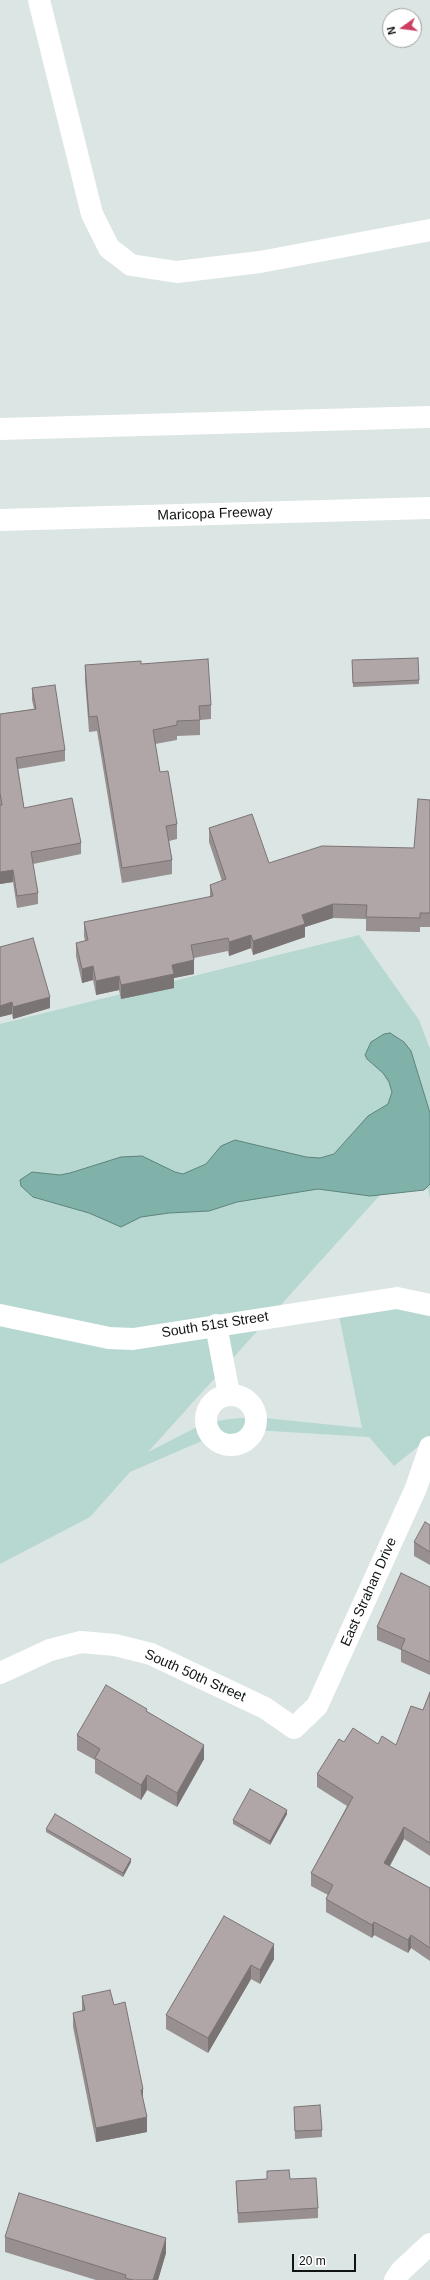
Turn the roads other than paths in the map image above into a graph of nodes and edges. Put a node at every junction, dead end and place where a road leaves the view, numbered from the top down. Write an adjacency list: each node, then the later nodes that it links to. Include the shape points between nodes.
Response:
1 (39, 0): 2 (main road, via 92,214 109,248 131,265 178,272 260,262)
2 (430, 230)
3 (430, 417): 4 (main road)
4 (0, 429)
5 (430, 508): 6 (main road, Maricopa Freeway)
6 (0, 520)
7 (430, 1305): 9 (main road, South 51st Street, via 397,1298)
8 (0, 1315): 9 (main road, South 51st Street, via 109,1338 125,1339)
9 (216, 1325): 10 (main road)
10 (229, 1394)
11 (430, 1447): 13 (main road, East Strahan Drive, via 416,1488 317,1706)
12 (0, 1674): 13 (main road, South 50th Street, via 50,1650 80,1642 115,1645 151,1654 265,1708)
13 (294, 1728)
14 (430, 2244): 15 (main road)
15 (395, 2280)

